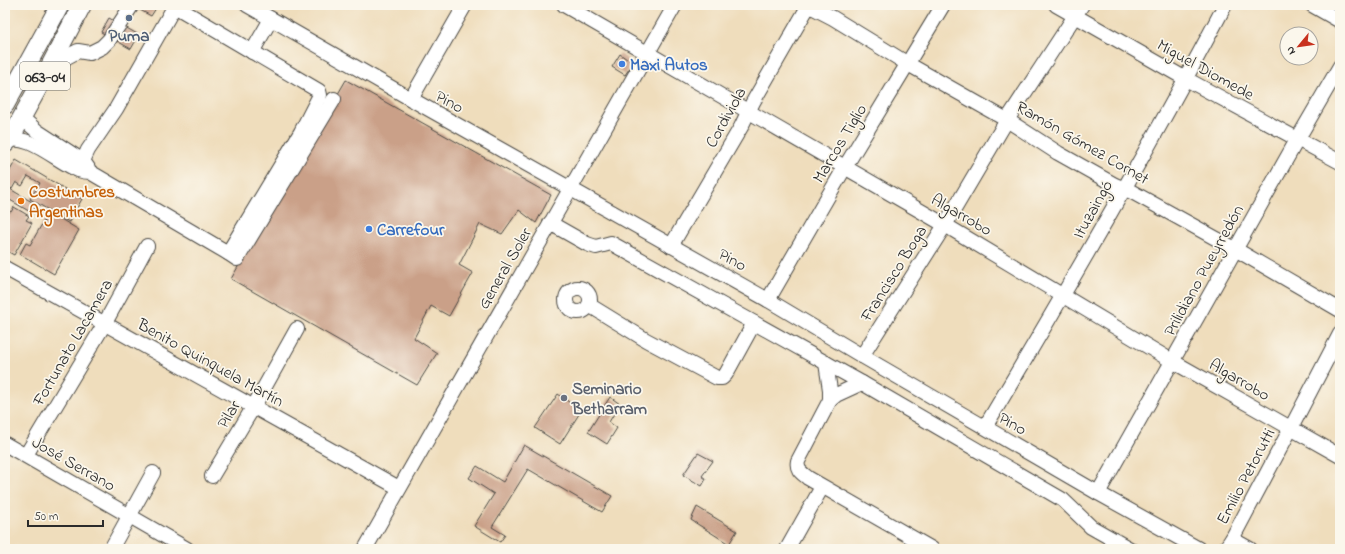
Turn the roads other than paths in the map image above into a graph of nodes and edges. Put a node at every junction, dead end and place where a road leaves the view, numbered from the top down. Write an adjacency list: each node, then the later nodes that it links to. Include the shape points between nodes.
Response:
1 (60, 5): 24 (main road, 063-04)
2 (82, 5): 19 (main road, 063-04)
3 (132, 5): 19 (street, via 102,48 90,52 78,50)
4 (247, 5): 14 (street, Pino)
5 (465, 5): 23 (street)
6 (564, 5): 17 (street, Algarrobo)
7 (675, 5): 17 (street, General Soler)
8 (808, 5): 18 (street, Ramón Gómez Cornet); 25 (street, Cordiviola)
9 (943, 5): 18 (street, Marcos Tiglio)
10 (1056, 5): 13 (street, Miguel Diomede)
11 (1225, 5): 21 (street, Ituzaingó)
12 (1312, 5): 15 (street)
13 (1078, 10): 21 (street, Miguel Diomede); 27 (street, Francisco Boga)
14 (266, 12): 16 (street); 23 (street, Pino)
15 (1340, 21)
16 (252, 52): 31 (street, via 178,8 173,9 116,109 88,150); 40 (street, via 319,91 320,95 301,132)
17 (648, 53): 25 (street, Algarrobo); 33 (street, General Soler)
18 (908, 64): 27 (street, Ramón Gómez Cornet); 32 (street, Marcos Tiglio)
19 (50, 66): 26 (main road, 063-04)
20 (1340, 66): 28 (street, Prilidiano Pueyrredón)
21 (1186, 79): 28 (street, Miguel Diomede); 34 (street, Ituzaingó)
22 (334, 99): 40 (street, via 237,259)
23 (410, 99): 33 (street, Pino)
24 (5, 105)
25 (749, 112): 32 (street, Algarrobo); 38 (street, Cordiviola)
26 (21, 116): 29 (main road, 063-04); 31 (street, via 36,132)
27 (1007, 120): 34 (street, Ramón Gómez Cornet, via 1058,153); 36 (street, Francisco Boga)
28 (1297, 140): 30 (street, Miguel Diomede); 39 (street, Prilidiano Pueyrredón)
29 (6, 142): 31 (street, via 24,140 78,170)
30 (1340, 162)
31 (87, 167): 40 (street)
32 (845, 167): 36 (street, Algarrobo); 43 (street, Marcos Tiglio)
33 (570, 188): 35 (street, General Soler); 38 (street, Pino)
34 (1124, 188): 39 (street, Ramón Gómez Cornet); 42 (street, Ituzaingó)
35 (550, 223): 47 (street, via 596,247 611,243); 64 (street, General Soler)
36 (945, 225): 42 (street, Algarrobo); 50 (street, Francisco Boga)
37 (147, 246): 46 (street, Fortunato Lacamera)
38 (671, 246): 43 (street, Pino)
39 (1236, 249): 45 (street, Ramón Gómez Cornet); 51 (street, Prilidiano Pueyrredón)
40 (228, 253)
41 (5, 268): 46 (street, Benito Quinquela Martín)
42 (1064, 296): 51 (street, Algarrobo); 56 (street, Ituzaingó)
43 (768, 300): 50 (street, Pino)
44 (589, 305): 47 (street, via 646,340 717,378 722,378 726,374)
45 (1340, 310)
46 (105, 323): 55 (street, Benito Quinquela Martín); 59 (street, Fortunato Lacamera)
47 (754, 323): 52 (street)
48 (297, 329): 55 (street, Pilar)
49 (1340, 334): 57 (street, Emilio Petorutti)
50 (862, 356): 56 (street, Pino)
51 (1172, 361): 57 (street, Algarrobo); 65 (street, Prilidiano Pueyrredón)
52 (826, 363): 53 (street); 54 (street)
53 (862, 383): 54 (street); 73 (street, via 1063,500 1091,527)
54 (830, 400): 63 (street, via 797,465 799,471)
55 (254, 406): 62 (street, Pilar); 64 (street, Benito Quinquela Martín)
56 (985, 427): 65 (street, Pino)
57 (1291, 428): 60 (street, Algarrobo); 67 (street, Emilio Petorutti)
58 (5, 444): 59 (street, José Serrano)
59 (26, 455): 66 (street, José Serrano)
60 (1340, 456)
61 (153, 473): 66 (street)
62 (212, 476)
63 (822, 486): 68 (street); 72 (street)
64 (399, 488): 71 (street, General Soler)
65 (1098, 493): 74 (street, Pino)
66 (130, 516): 69 (street); 70 (street, José Serrano)
67 (1228, 544): 75 (street)
68 (923, 547)
69 (111, 549)
70 (187, 549)
71 (365, 549)
72 (787, 549)
73 (1130, 549)
74 (1199, 549)
75 (1250, 549)

